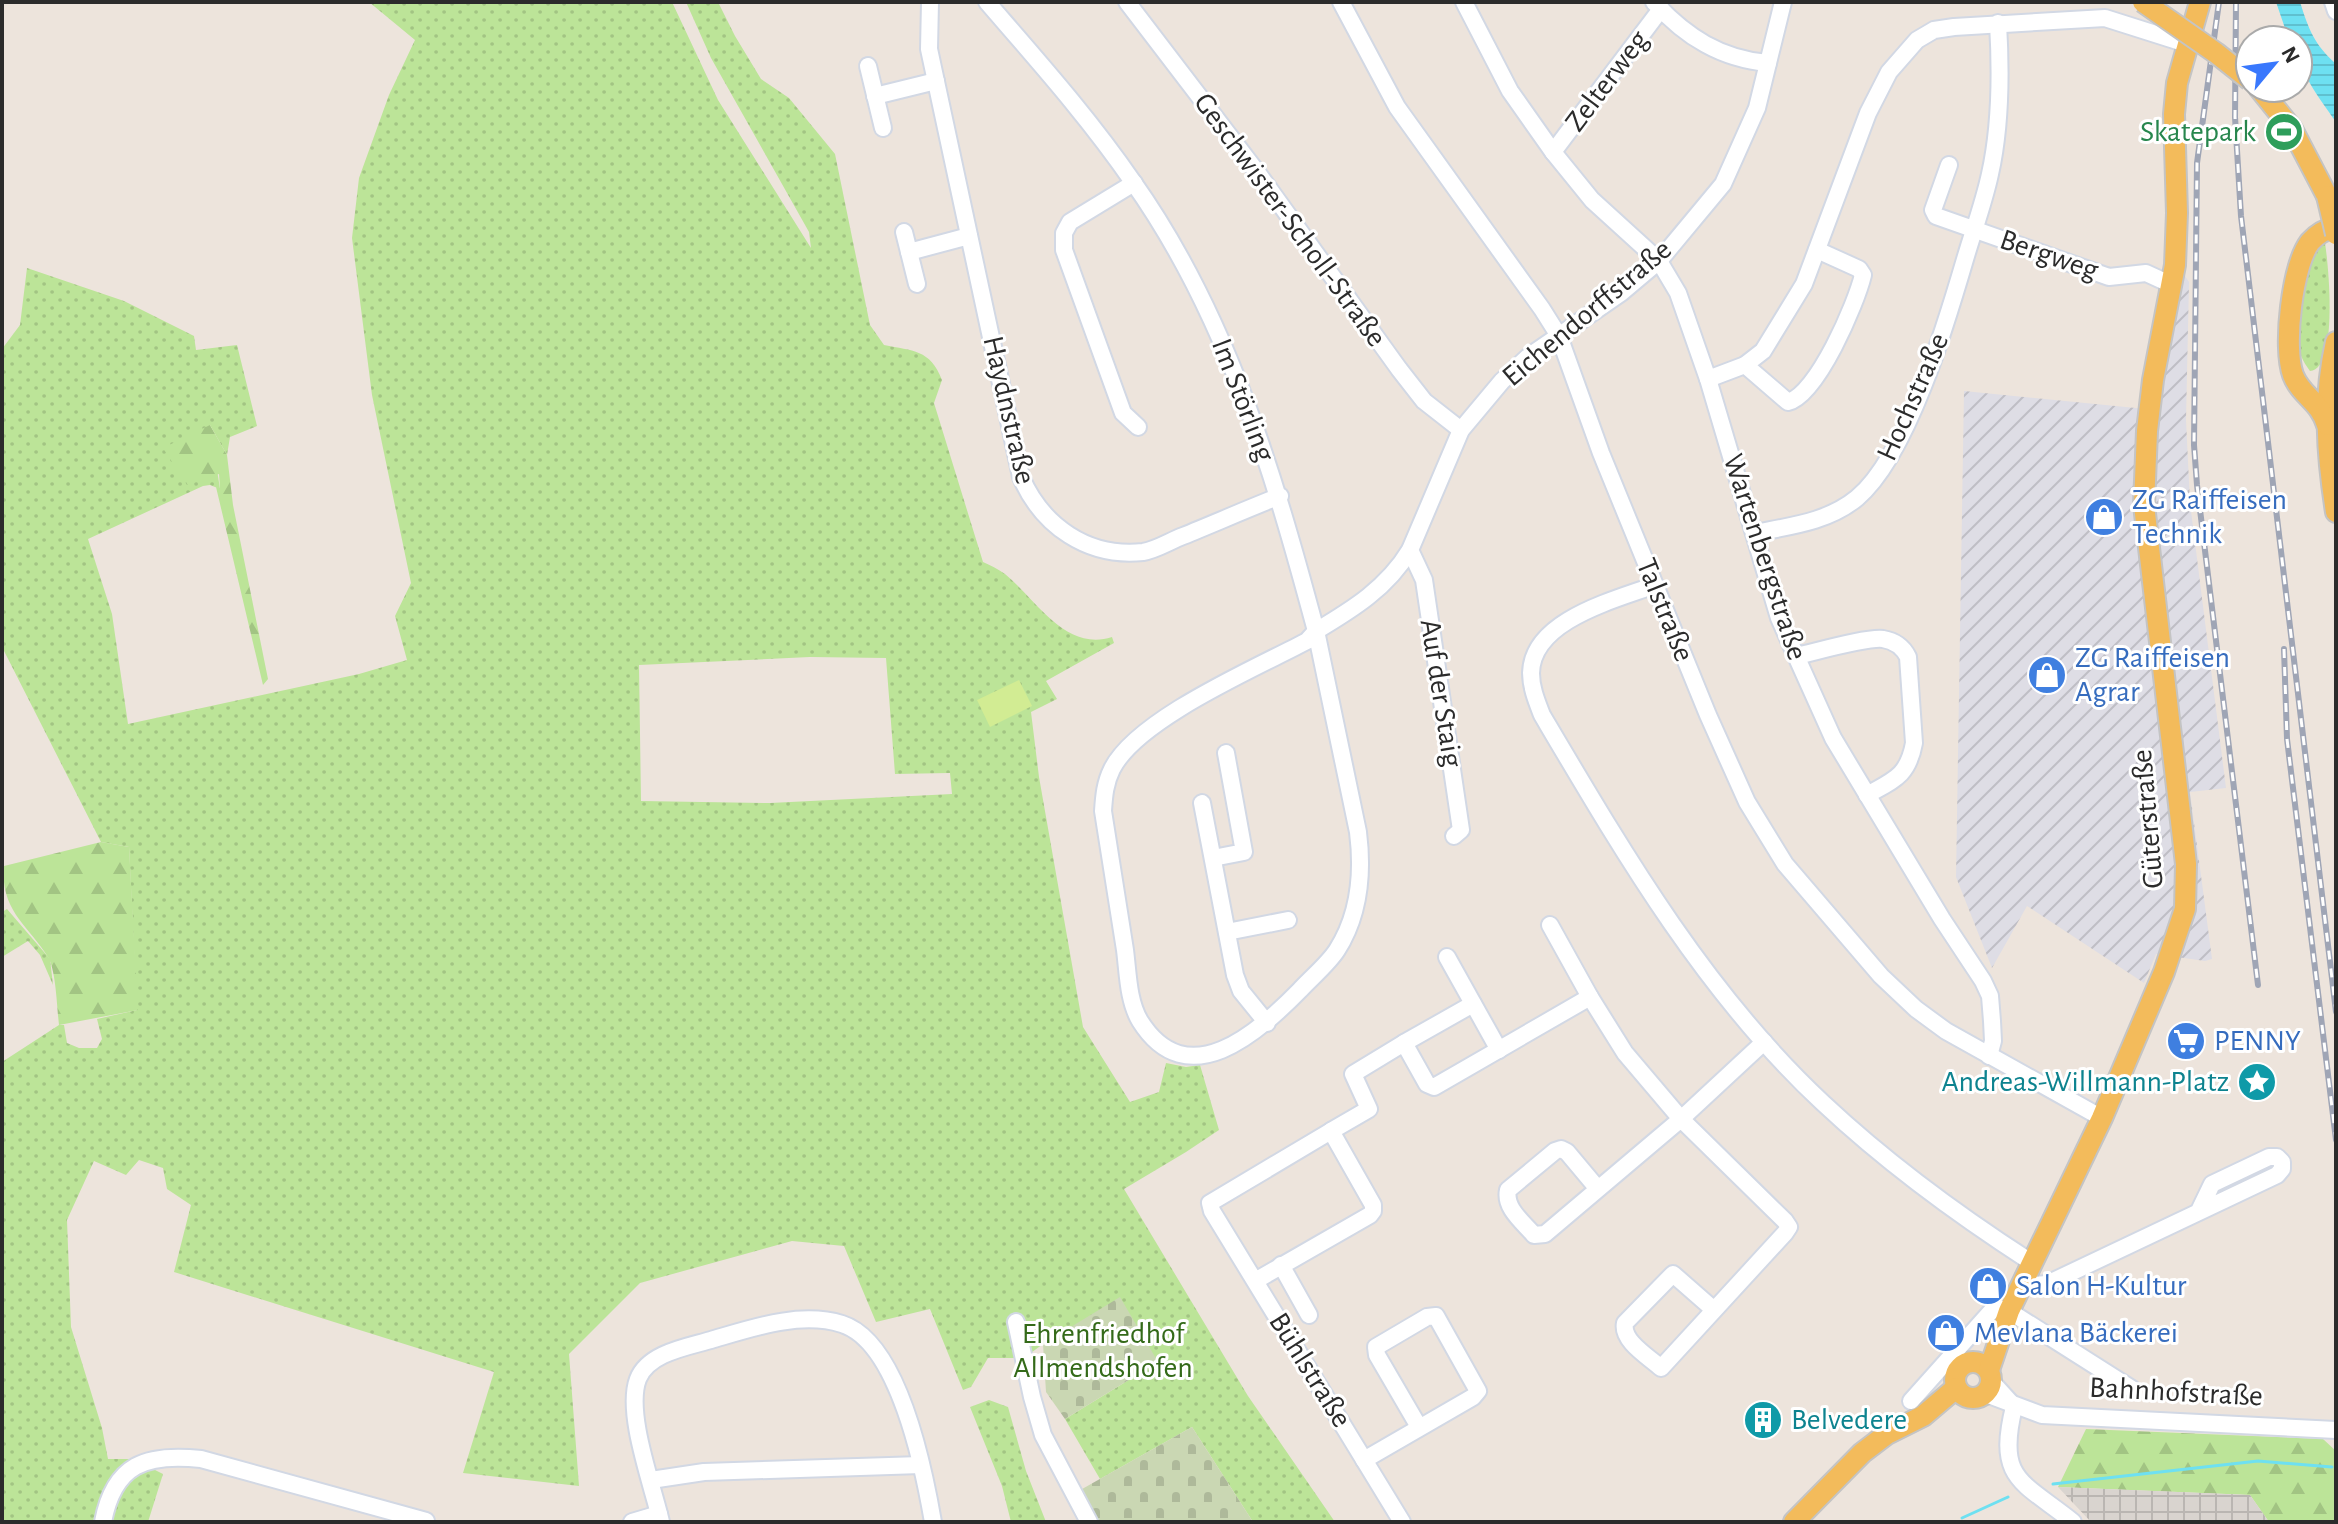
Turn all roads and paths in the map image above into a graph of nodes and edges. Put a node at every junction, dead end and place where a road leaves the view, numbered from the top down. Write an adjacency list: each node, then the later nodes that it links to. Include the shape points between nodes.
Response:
1 (930, 2): 17 (street, Haydnstraße, via 929,49)
2 (987, 2): 23 (street, Im Störling, via 1051,73)
3 (1127, 2): 42 (street, Geschwister-Scholl-Straße, via 1399,369 1424,401)
4 (1341, 2): 35 (street, Talstraße, via 1397,107)
5 (1783, 2): 14 (street, Eichendorffstraße)
6 (2143, 2): 16 (main road, bridge)
7 (2200, 2): 13 (main road, Güterstraße)
8 (2333, 2): 11 (street)
9 (1466, 3): 21 (street, Wartenbergstraße, via 1510,91)
10 (1658, 6): 14 (street, via 1699,42 1723,54); 21 (street, Zelterweg)
11 (2336, 11)
12 (1998, 23): 13 (street, via 2105,18); 25 (street, Hochstraße, via 1998,115 1990,173); 29 (street, via 1934,30 1898,60 1868,113)
13 (2189, 36): 33 (main road, Güterstraße, via 2174,114 2177,240)
14 (1768, 63): 31 (street, Eichendorffstraße, via 1757,108 1723,184)
15 (868, 66): 18 (street)
16 (2234, 67)
17 (936, 81): 18 (street); 28 (street, Haydnstraße)
18 (875, 96): 20 (street)
19 (2272, 104): 27 (main road, bridge, via 2308,156 2327,196)
20 (883, 128)
21 (1553, 152): 31 (street, Wartenbergstraße, via 1592,200)
22 (1949, 165): 25 (street, via 1933,210 1936,216)
23 (1134, 183): 41 (street, via 1070,222 1064,250 1123,413); 43 (street, Im Störling, via 1220,339)
24 (2336, 227): 34 (main road, via 2319,233 2303,256)
25 (1974, 229): 33 (street, Bergweg, via 2109,277 2146,273); 45 (street, Hochstraße, via 1918,399 1879,473 1857,498 1820,520)
26 (904, 232): 30 (street)
27 (2336, 234)
28 (969, 236): 30 (street); 43 (street, Haydnstraße, via 1021,477 1030,499 1048,520 1091,546 1145,551)
29 (1817, 250): 37 (street, via 1781,323 1763,351); 37 (street, via 1863,275 1836,345 1801,395 1788,402)
30 (909, 252): 32 (street)
31 (1659, 261): 35 (street, Eichendorffstraße); 39 (street, Wartenbergstraße, via 1678,293)
32 (917, 284)
33 (2170, 284): 66 (main road, Güterstraße, via 2152,393 2144,505 2187,884 2185,909)
34 (2291, 328): 38 (main road, via 2305,372 2322,376); 40 (main road, via 2291,370)
35 (1559, 336): 42 (street, Eichendorffstraße, via 1502,381); 47 (street, Talstraße)
36 (2336, 342): 38 (main road)
37 (1745, 365): 39 (street)
38 (2332, 369): 40 (main road)
39 (1708, 379): 45 (street, Wartenbergstraße)
40 (2327, 425): 44 (main road)
41 (1138, 427)
42 (1461, 430): 46 (street, Eichendorffstraße)
43 (1280, 496): 48 (street, Im Störling)
44 (2336, 512)
45 (1755, 533): 49 (street, Wartenbergstraße, via 1779,618)
46 (1410, 550): 48 (street, Eichendorffstraße, via 1380,588); 53 (street, Auf der Staig, via 1424,580 1461,830)
47 (1655, 585): 62 (street, via 1588,610 1547,636 1535,652 1534,693 1626,857 1690,950); 65 (street, Talstraße, via 1747,802 1785,864 1916,1009)
48 (1316, 631): 61 (street, Im Störling, via 1362,864 1357,899 1336,951); 61 (street, Eichendorffstraße, via 1307,641 1150,728 1127,747 1105,786 1103,811 1133,1007 1140,1020 1154,1039 1186,1056 1224,1050)
49 (1796, 656): 51 (street, Wartenbergstraße, via 1833,738); 51 (street, via 1881,639 1904,649 1912,755 1901,776)
50 (1226, 753): 54 (street, via 1244,852)
51 (1867, 795): 65 (street, Wartenbergstraße, via 1983,981 1990,996)
52 (1202, 803): 54 (street)
53 (1454, 836)
54 (1213, 858): 57 (street)
55 (1288, 920): 57 (street)
56 (1550, 925): 59 (street)
57 (1227, 932): 61 (street, via 1241,991)
58 (1447, 957): 60 (street)
59 (1590, 997): 64 (street); 67 (street, via 1625,1053)
60 (1473, 1004): 63 (street); 64 (street)
61 (1267, 1023)
62 (1764, 1042): 67 (street); 72 (street, via 1860,1137)
63 (1404, 1043): 64 (street, via 1427,1084 1434,1087); 68 (street, Bühlstraße, via 1353,1074 1369,1109)
64 (1499, 1050)
65 (1989, 1056): 66 (street, Talstraße)
66 (2102, 1118): 72 (main road, Güterstraße)
67 (1681, 1119): 69 (street); 74 (street, via 1789,1227)
68 (1331, 1131): 71 (street, Bühlstraße, via 1373,1211); 73 (street, Bühlstraße, via 1210,1203)
69 (1598, 1189): 69 (street, via 1539,1236 1507,1198 1508,1190 1561,1149)
70 (2199, 1211): 70 (street, via 2277,1175 2280,1159 2269,1157 2212,1184); 72 (street, via 2047,1284 2034,1285)
71 (1281, 1265): 73 (street, Bühlstraße); 76 (street, Bühlstraße)
72 (2027, 1271): 75 (main road, Güterstraße)
73 (1255, 1281): 84 (street, Bühlstraße)
74 (1713, 1309): 74 (street, via 1661,1368 1623,1330 1673,1274)
75 (2009, 1311): 78 (main road, Güterstraße); 79 (street); 81 (street, via 1995,1307)
76 (1309, 1315)
77 (1016, 1322): 92 (street, via 1043,1435)
78 (1978, 1382): 80 (street, Bahnhofstraße); 81 (main road, Güterstraße)
79 (2132, 1389)
80 (2014, 1407): 83 (street, Bahnhofstraße, via 2042,1415); 95 (street, via 2007,1451 2011,1465 2019,1480)
81 (1917, 1408): 94 (main road, Güterstraße, via 1862,1453)
82 (1419, 1427): 82 (street, Bühlstraße, via 1376,1347 1436,1316 1478,1391); 84 (street, Bühlstraße)
83 (2334, 1430)
84 (1364, 1460): 93 (street, Bühlstraße)
85 (921, 1465): 86 (street, via 704,1472); 86 (street, via 880,1354 844,1325 801,1320 752,1328 650,1363 638,1377 634,1396); 91 (street)
86 (651, 1480): 87 (street)
87 (660, 1518): 90 (street)
88 (426, 1521): 89 (street, via 201,1459 177,1457 152,1460 118,1480)
89 (103, 1522)
90 (632, 1522)
91 (933, 1522)
92 (1089, 1522)
93 (1402, 1522)
94 (1794, 1522)
95 (2073, 1522)

